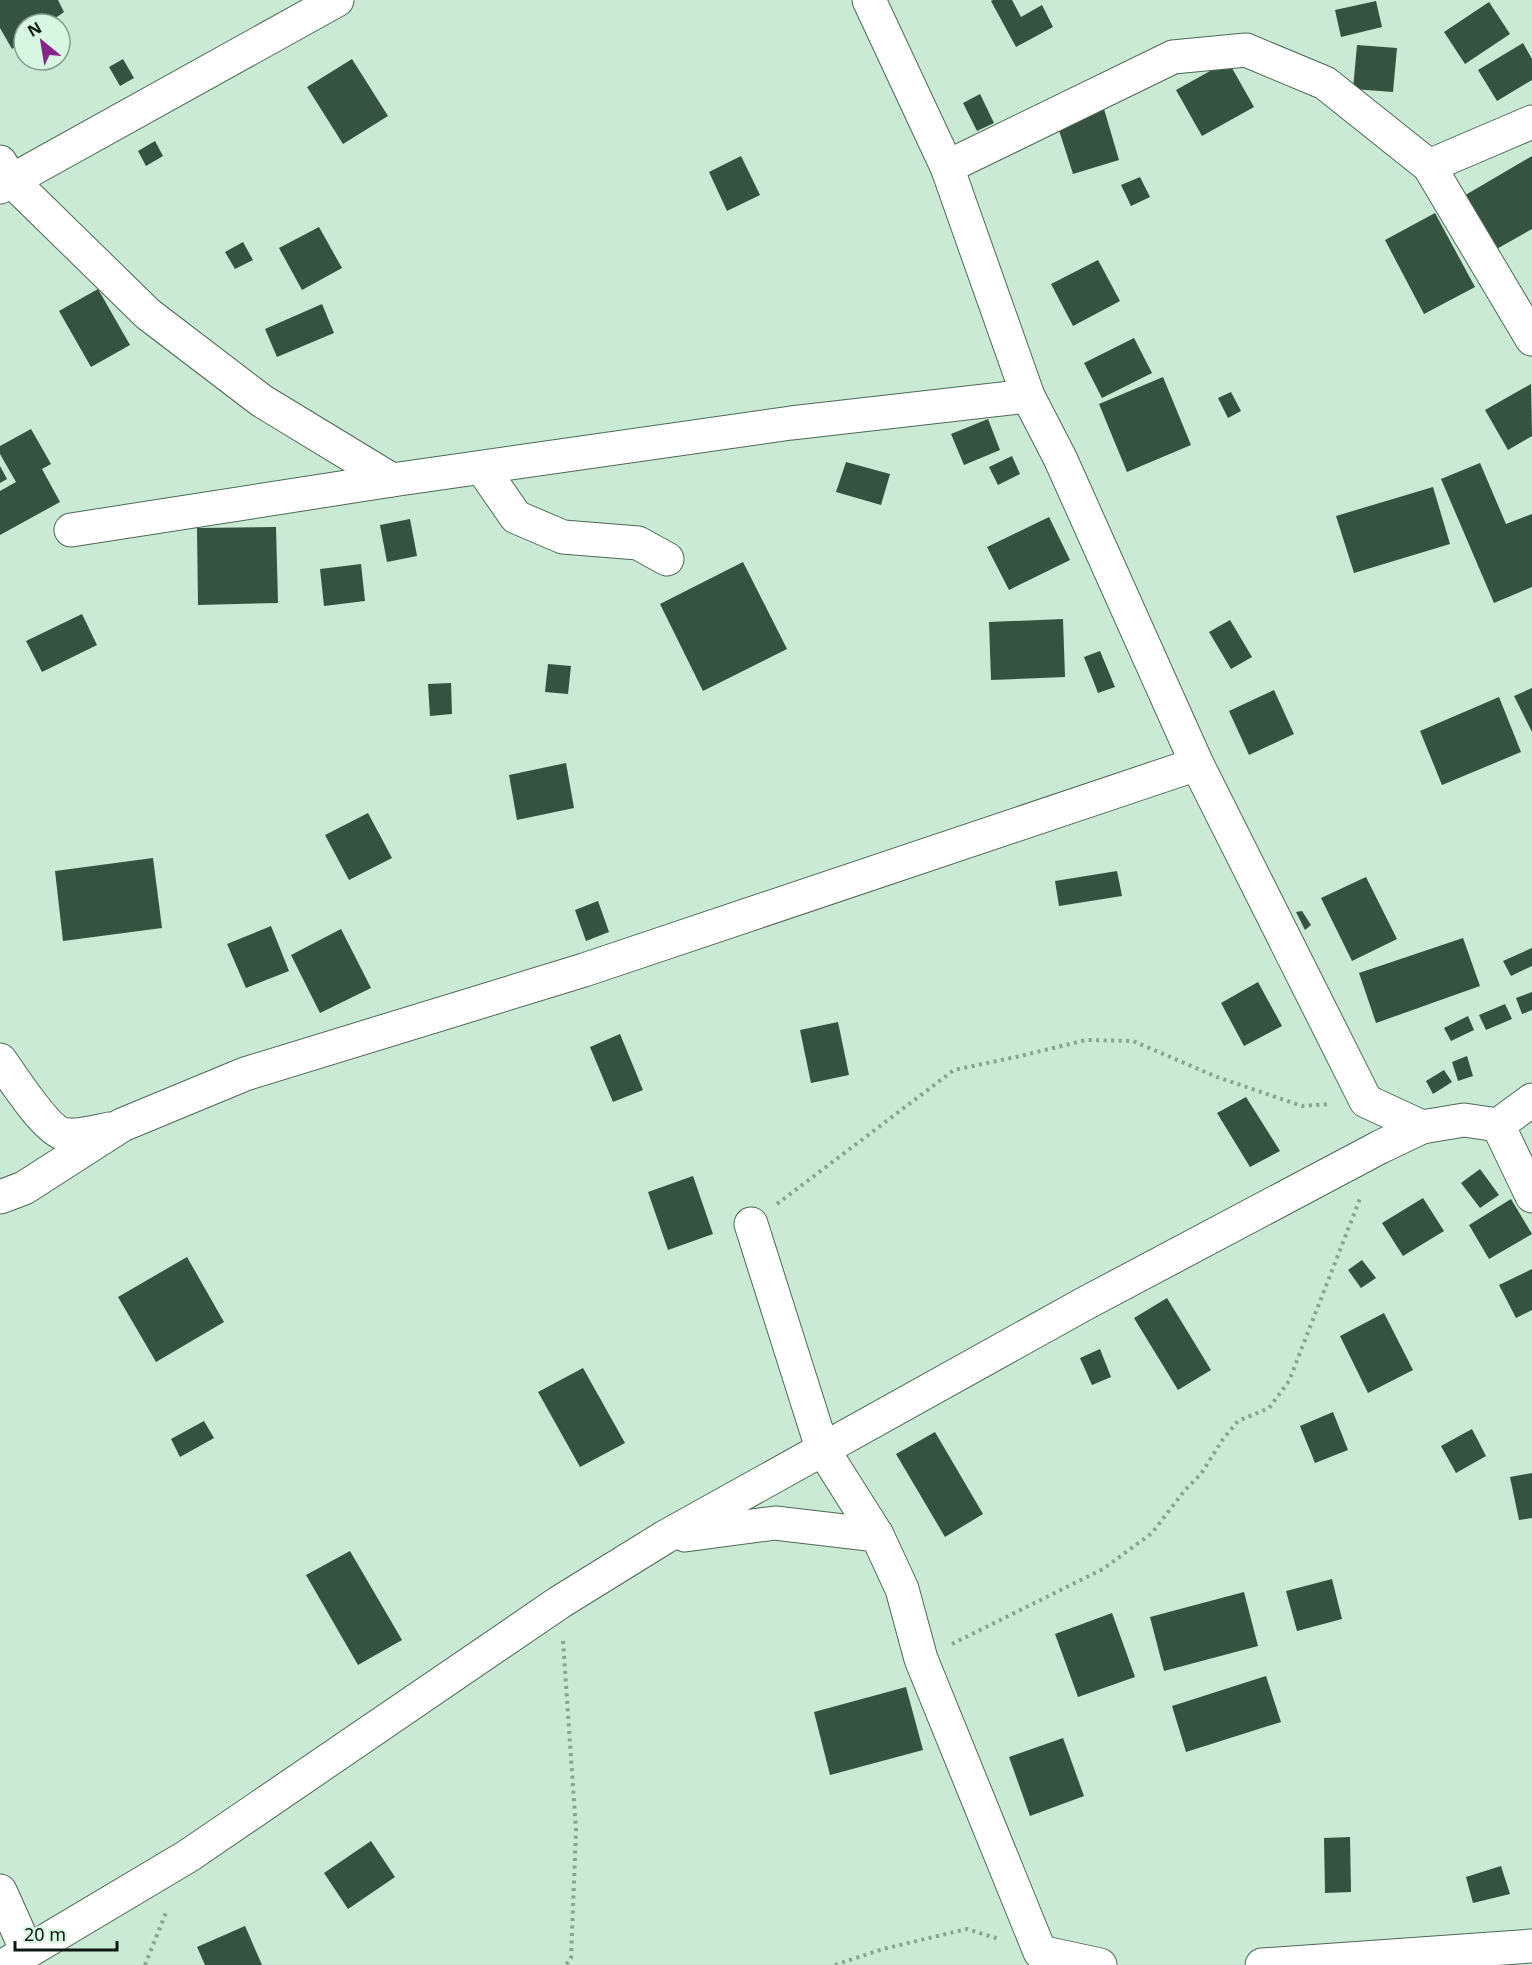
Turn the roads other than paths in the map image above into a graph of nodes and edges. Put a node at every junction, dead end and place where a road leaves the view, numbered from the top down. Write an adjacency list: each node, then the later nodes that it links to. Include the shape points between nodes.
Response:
1 (337, 0): 6 (street)
2 (869, 0): 5 (street)
3 (1532, 123): 4 (street)
4 (1429, 166): 5 (street, via 1325,83 1246,50 1173,57); 7 (street)
5 (947, 167): 8 (street)
6 (4, 176): 10 (street, via 148,314 262,401)
7 (1532, 339)
8 (1028, 396): 9 (street, via 791,423); 13 (street, via 1060,458)
9 (482, 468): 10 (street); 12 (street, via 516,517 563,537 638,543)
10 (392, 480): 11 (street)
11 (71, 530)
12 (667, 559)
13 (1197, 764): 16 (street, via 584,970 245,1074); 18 (street, via 1366,1101)
14 (0, 1060): 16 (street, via 45,1121 64,1135)
15 (1532, 1101): 17 (street)
16 (122, 1125): 20 (street, via 24,1188)
17 (1498, 1125): 18 (street, via 1464,1120); 19 (street)
18 (1422, 1127): 22 (street, via 1084,1304)
19 (1532, 1196)
20 (0, 1197)
21 (751, 1224): 22 (street)
22 (822, 1448): 23 (street); 24 (street)
23 (877, 1535): 24 (street, via 775,1522); 28 (street, via 902,1589 921,1659 1040,1952)
24 (664, 1538): 27 (street, via 560,1602 188,1856)
25 (0, 1891): 27 (street)
26 (1532, 1946): 29 (street)
27 (16, 1958)
28 (1100, 1965)
29 (1262, 1965)

